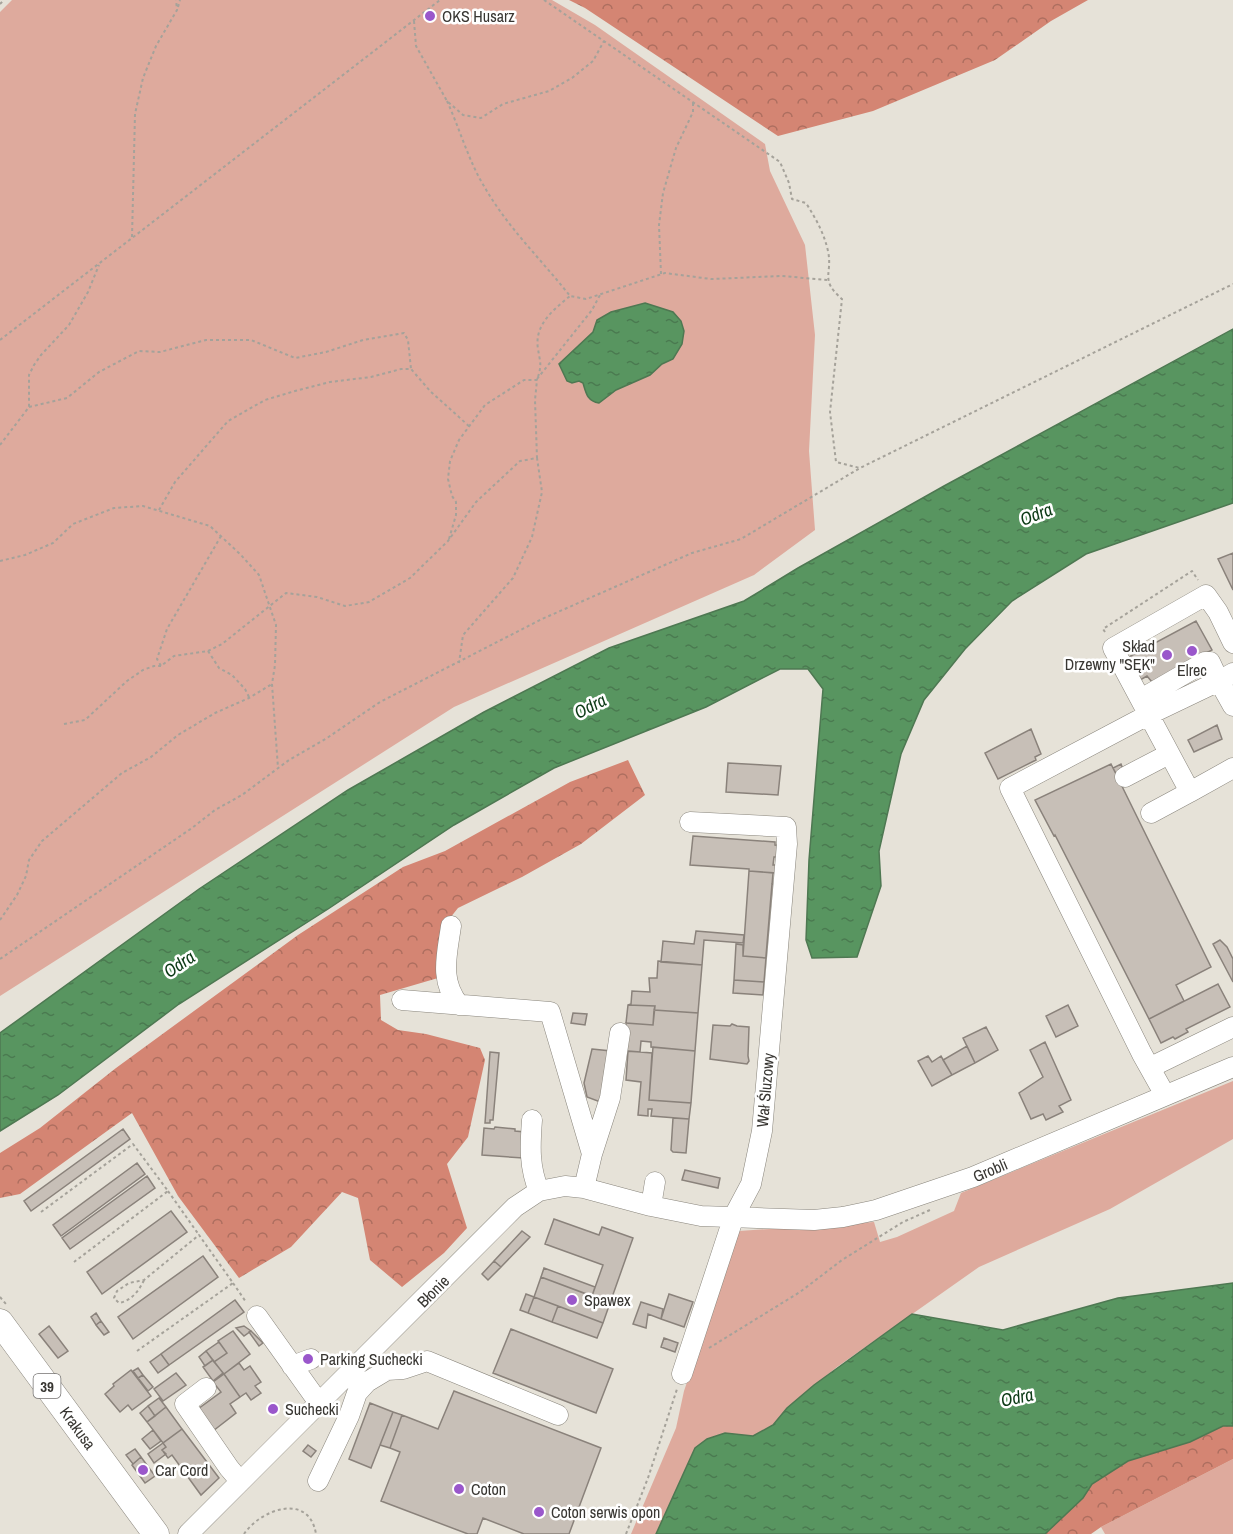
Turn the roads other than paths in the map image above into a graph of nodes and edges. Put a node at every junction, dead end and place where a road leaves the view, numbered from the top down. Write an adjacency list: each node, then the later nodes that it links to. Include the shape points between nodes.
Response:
1 (1233, 644): 4 (street, via 1206,595 1113,648)
2 (1226, 676): 3 (street); 4 (street)
3 (1233, 706)
4 (1144, 707): 5 (street); 16 (street, via 1010,788)
5 (1169, 754): 7 (street); 8 (street)
6 (1233, 768): 8 (street)
7 (1125, 777)
8 (1190, 792): 9 (street)
9 (1150, 813)
10 (690, 822): 25 (street, Wał Śluzowy, via 786,827 762,1131 751,1184)
11 (451, 926): 13 (street, via 447,987)
12 (402, 1000): 13 (street)
13 (459, 1005): 20 (street, via 550,1012)
14 (1233, 1027): 16 (street)
15 (620, 1033): 20 (street, via 610,1098)
16 (1151, 1067): 18 (street)
17 (1233, 1067): 18 (street, Grobli)
18 (1165, 1095): 25 (street, Grobli, via 973,1177 876,1210 814,1220)
19 (532, 1120): 23 (street, via 530,1157)
20 (592, 1154): 22 (street)
21 (655, 1182): 24 (street)
22 (584, 1188): 23 (street, Błonie, via 565,1186); 24 (street, Błonie)
23 (539, 1191): 30 (street, Błonie, via 515,1207)
24 (651, 1206): 25 (street, Błonie, via 701,1216)
25 (734, 1216): 28 (street, Wał Śluzowy)
26 (257, 1316): 30 (street, via 302,1363)
27 (0, 1322): 34 (main road, Krakusa / 39)
28 (682, 1374)
29 (206, 1388): 32 (street, via 185,1404)
30 (319, 1403): 32 (street, Błonie)
31 (558, 1415): 33 (street, via 427,1361 403,1370 387,1370 357,1393)
32 (240, 1481): 35 (street, Błonie)
33 (318, 1481)
34 (156, 1534)
35 (188, 1534)

